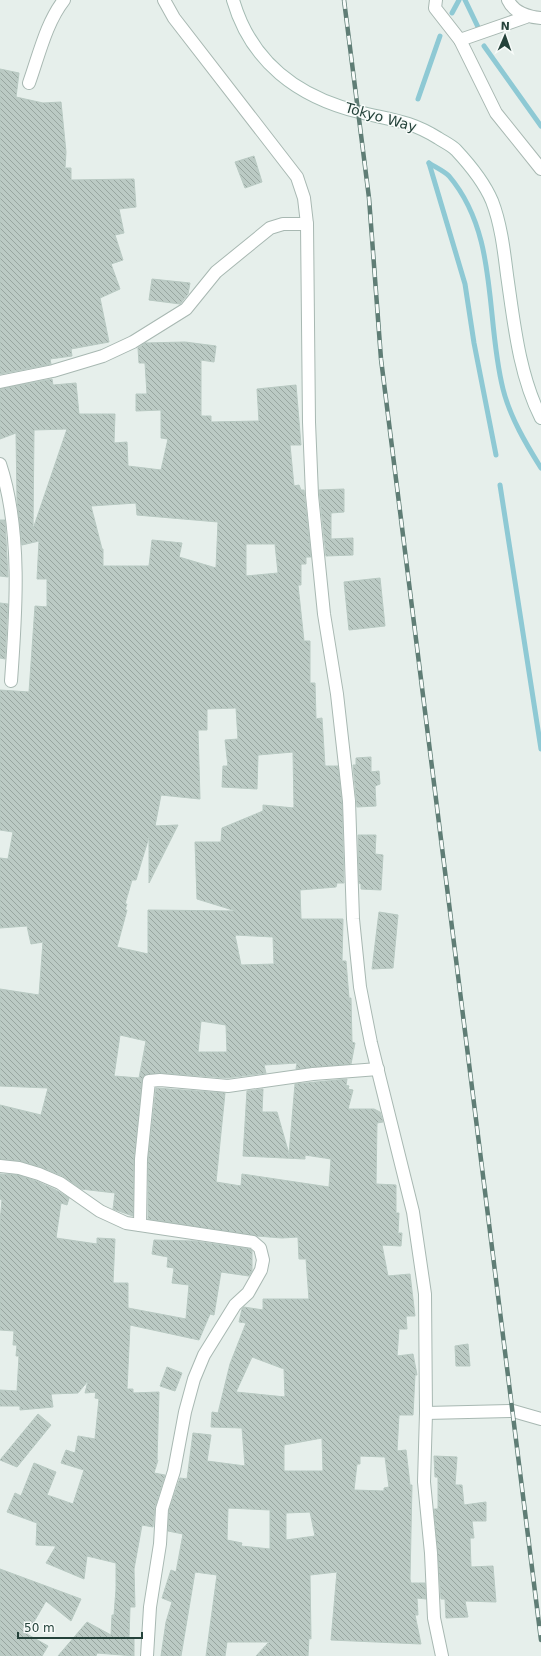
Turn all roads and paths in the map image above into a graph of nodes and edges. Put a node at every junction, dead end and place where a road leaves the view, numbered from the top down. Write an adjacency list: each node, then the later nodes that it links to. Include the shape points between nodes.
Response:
1 (64, 0): 9 (street, via 56,10)
2 (164, 0): 11 (street, via 174,18 297,177 304,198)
3 (233, 0): 13 (street, Tokyo Way, via 238,17 256,49 286,80 314,97 358,112 402,120 424,129 454,148 478,175 492,202 502,240 515,330 532,400)
4 (436, 0): 8 (street, via 435,8)
5 (508, 0): 6 (street)
6 (526, 17): 7 (street); 8 (street)
7 (541, 18)
8 (460, 40): 10 (street, via 496,113)
9 (29, 83)
10 (541, 169)
11 (307, 224): 12 (street, via 283,224 270,228 216,272 186,309 133,342 103,356); 16 (street, via 312,495 348,802 353,919 360,987)
12 (0, 382)
13 (541, 418)
14 (0, 464): 15 (street, via 12,512 16,602)
15 (11, 682)
16 (378, 1069): 18 (street, via 313,1074 228,1086 149,1081 141,1159); 19 (street, via 413,1212 425,1294)
17 (0, 1166): 18 (street, via 39,1174 60,1183 100,1211 126,1223)
18 (140, 1225): 21 (street, via 253,1242 260,1248 263,1260 257,1279 248,1293 235,1305 214,1338 194,1379 174,1471 162,1509)
19 (426, 1413): 20 (street, via 512,1411); 22 (street, via 424,1482 434,1618)
20 (541, 1419)
21 (147, 1656)
22 (442, 1656)

